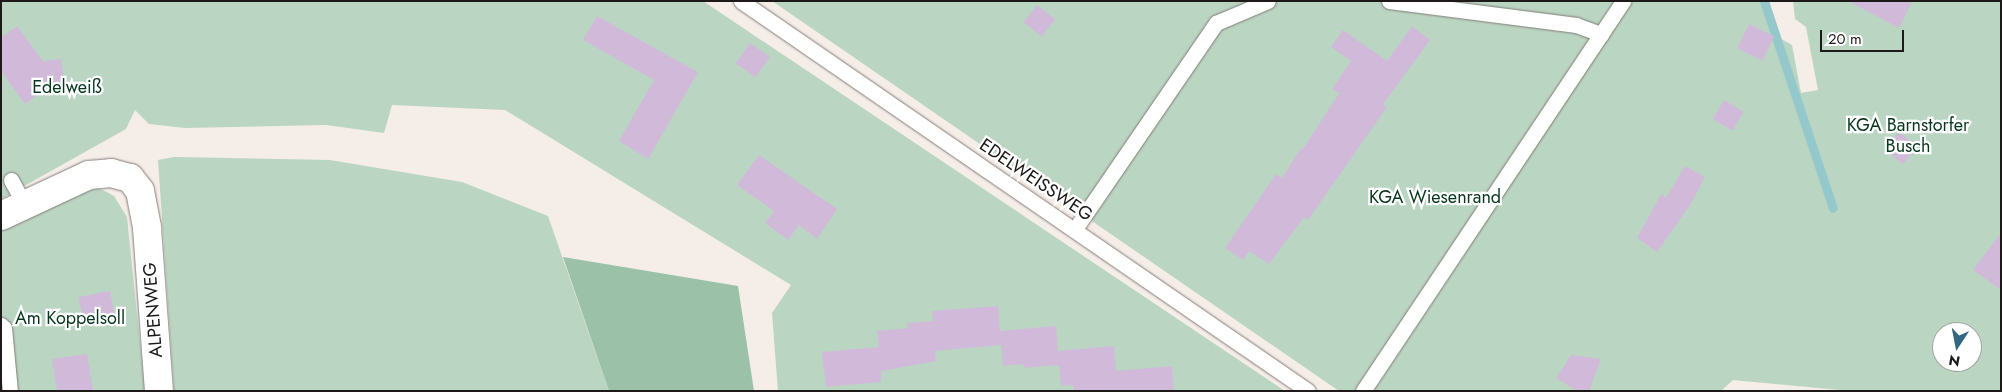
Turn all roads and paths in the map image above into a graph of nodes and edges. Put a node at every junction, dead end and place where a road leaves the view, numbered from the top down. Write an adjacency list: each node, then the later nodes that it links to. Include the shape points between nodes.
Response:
1 (741, 1): 8 (lane, EDELWEISSWEG)
2 (1268, 1): 8 (lane, via 1216,23)
3 (1389, 1): 5 (lane, via 1576,25)
4 (1623, 1): 5 (lane)
5 (1601, 34): 13 (lane)
6 (11, 180): 7 (lane)
7 (13, 211): 11 (street, ALPENWEG, via 89,175 111,173 130,178 140,192 147,228)
8 (1075, 229): 12 (lane, EDELWEISSWEG)
9 (1, 325): 10 (lane, via 4,328)
10 (10, 391)
11 (159, 391)
12 (1308, 391)
13 (1364, 391)

